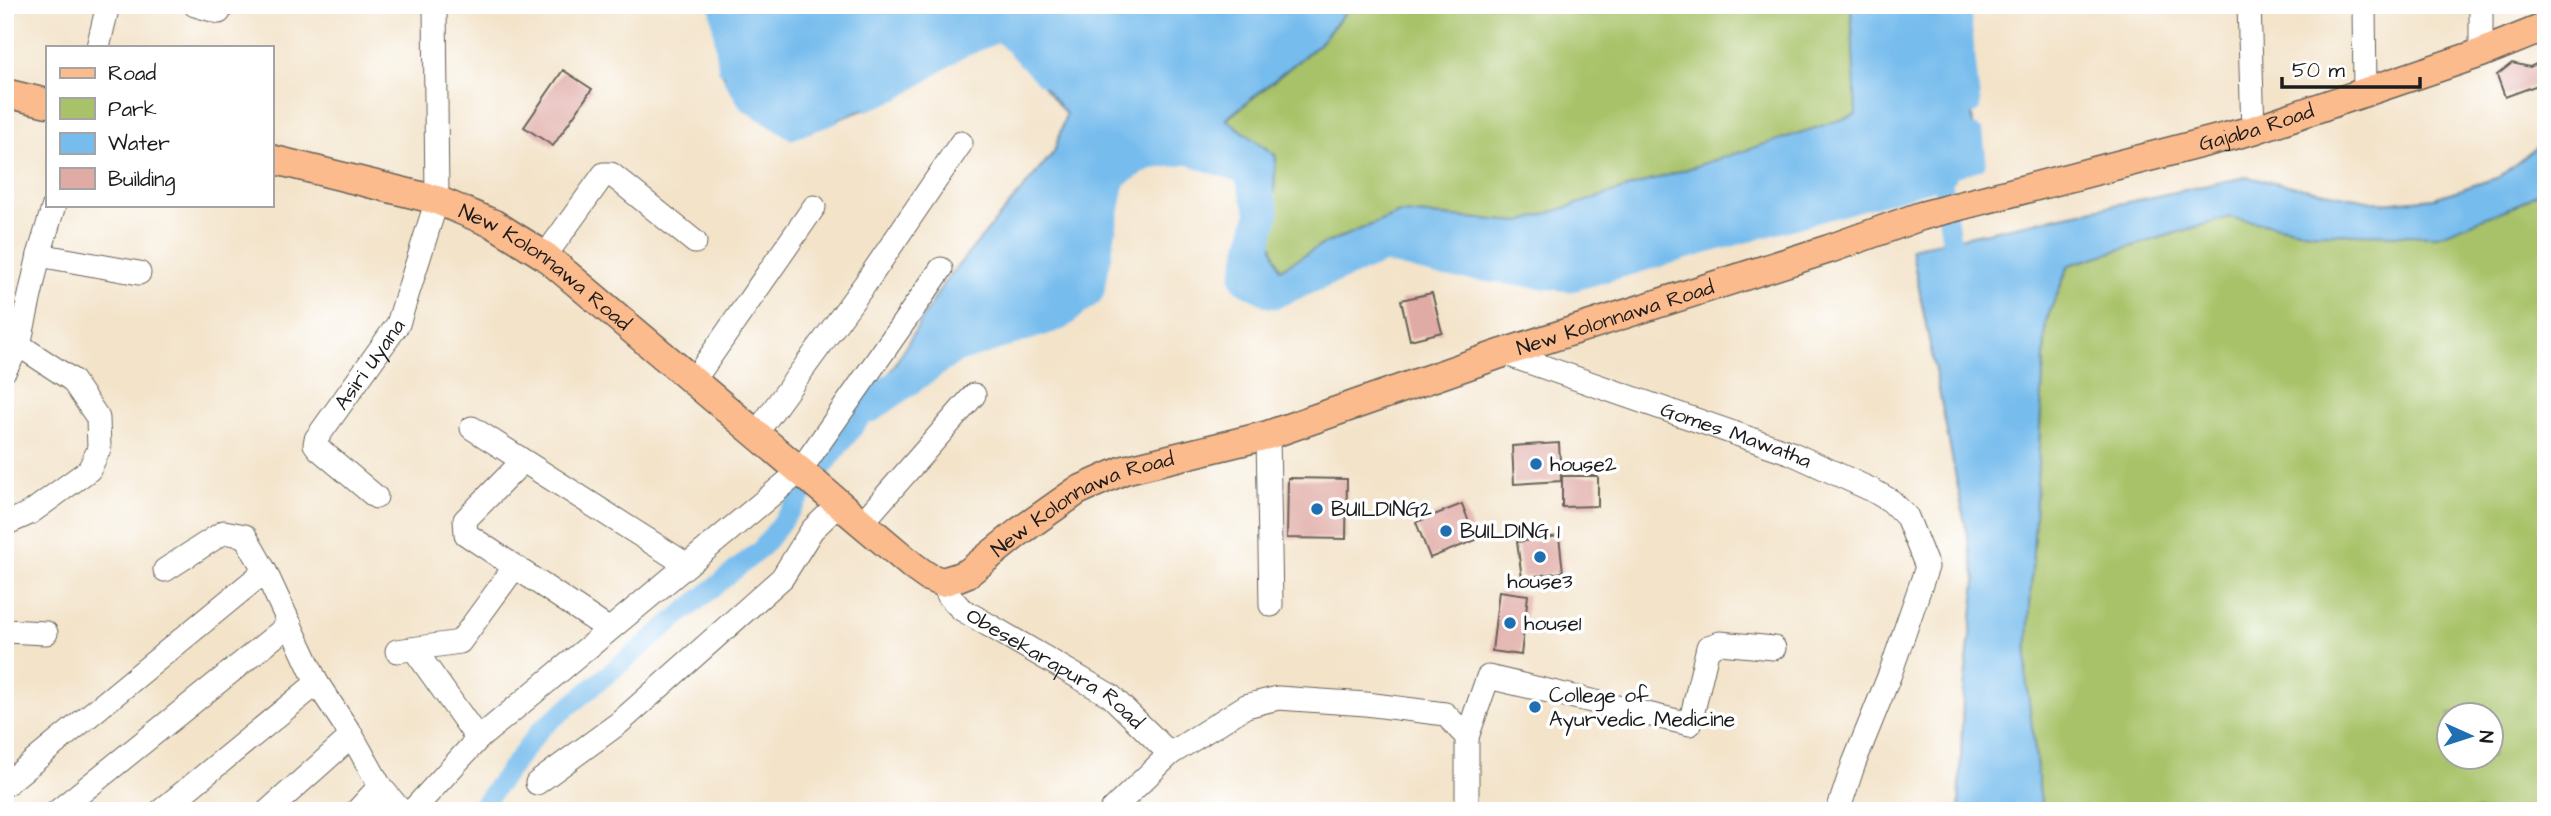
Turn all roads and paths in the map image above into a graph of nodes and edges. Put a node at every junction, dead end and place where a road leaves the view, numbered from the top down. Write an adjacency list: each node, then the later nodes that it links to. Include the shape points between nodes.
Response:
1 (108, 5): 9 (street)
2 (195, 5): 7 (street)
3 (435, 5): 18 (street)
4 (2249, 5): 14 (street)
5 (2364, 5): 11 (street)
6 (2481, 5): 10 (street)
7 (219, 12)
8 (2546, 27): 10 (main road, Gajaba Road)
9 (98, 46)
10 (2481, 53): 11 (main road, Gajaba Road)
11 (2365, 92): 14 (main road, Gajaba Road)
12 (5, 93): 13 (main road)
13 (46, 103)
14 (2253, 130): 17 (main road, Gajaba Road)
15 (961, 143): 32 (street)
16 (273, 159): 18 (main road, New Kolonnawa Road)
17 (2001, 194): 27 (main road, New Kolonnawa Road)
18 (437, 200): 23 (main road, New Kolonnawa Road, via 494,224); 36 (street, Asiri Uyana, via 398,324 316,439 319,449)
19 (54, 206): 22 (street)
20 (814, 207): 29 (street)
21 (695, 242): 23 (street, via 611,174 604,174)
22 (39, 255): 25 (street); 26 (street)
23 (545, 257): 29 (main road, New Kolonnawa Road)
24 (941, 269): 35 (street)
25 (139, 273)
26 (19, 345): 28 (street); 39 (street, via 72,380 98,418 99,449 89,470 30,513)
27 (1503, 353): 33 (main road, New Kolonnawa Road); 67 (street, Gomes Mawatha, via 1791,453 1892,500 1907,517 1927,567)
28 (5, 370)
29 (692, 383): 32 (main road, New Kolonnawa Road)
30 (974, 395): 38 (street)
31 (472, 428): 34 (street)
32 (755, 435): 35 (main road, New Kolonnawa Road)
33 (1268, 435): 44 (main road, New Kolonnawa Road, via 1124,470 1077,491 968,573); 45 (street)
34 (523, 461): 40 (street); 41 (street, via 465,520 466,534)
35 (802, 474): 37 (main road, New Kolonnawa Road); 40 (street)
36 (376, 497)
37 (836, 502): 38 (main road, New Kolonnawa Road); 56 (street, via 782,578 619,723)
38 (862, 523): 44 (main road, New Kolonnawa Road, via 914,567)
39 (5, 524)
40 (687, 565): 47 (street)
41 (514, 568): 47 (street); 54 (street, via 460,642 405,650)
42 (165, 570): 43 (street, via 224,533 245,536)
43 (265, 571): 46 (street); 57 (street)
44 (942, 582): 55 (street, Obesekarapura Road, via 961,609 1111,695)
45 (1271, 605)
46 (290, 624): 51 (street); 59 (street)
47 (608, 629): 54 (street)
48 (5, 631): 49 (street)
49 (46, 633)
50 (1774, 648): 53 (street, via 1720,643 1708,647 1690,724 1488,677)
51 (317, 683): 52 (street); 60 (street)
52 (352, 736): 58 (street); 61 (street)
53 (1467, 737): 55 (street, via 1445,714 1278,698 1246,706); 66 (street)
54 (478, 739): 64 (street)
55 (1170, 754): 65 (street)
56 (537, 783)
57 (5, 785)
58 (380, 786): 62 (street); 63 (street)
59 (58, 811)
60 (161, 811)
61 (268, 811)
62 (357, 811)
63 (401, 811)
64 (412, 811)
65 (1111, 811)
66 (1467, 811)
67 (1838, 811)

